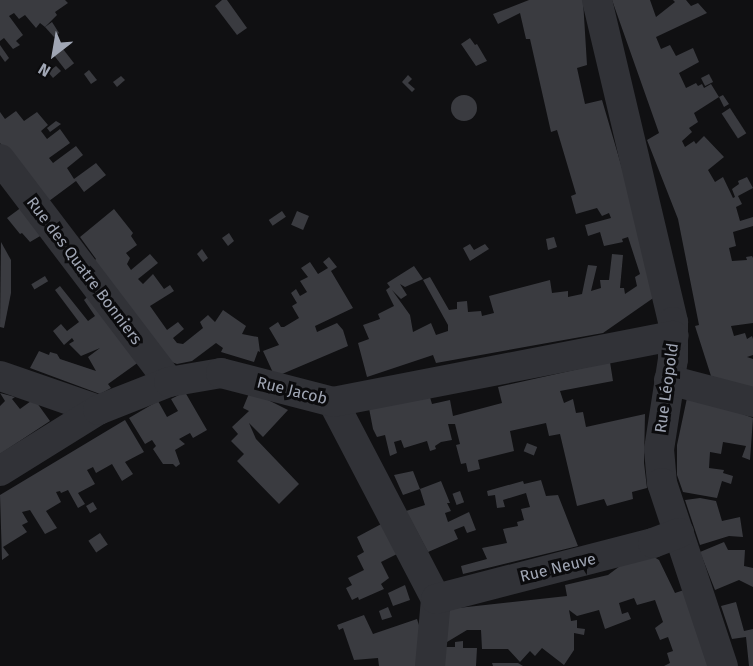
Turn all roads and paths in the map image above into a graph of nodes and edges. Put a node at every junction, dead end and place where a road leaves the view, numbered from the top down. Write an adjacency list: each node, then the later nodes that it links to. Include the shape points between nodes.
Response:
1 (597, 0): 3 (street, Rue Léopold, via 669,297)
2 (0, 159): 6 (street, Rue des Quatre Bonniers)
3 (674, 336): 5 (street, Rue Léopold); 7 (street, Rue Jacob)
4 (0, 376): 9 (street)
5 (669, 380): 8 (street); 11 (street, Rue Léopold, via 658,455 664,490)
6 (169, 382): 7 (street, Rue Jacob, via 221,373); 9 (street, Rue Jacob)
7 (333, 402): 12 (street)
8 (753, 402)
9 (98, 410): 10 (street, Rue Jacob)
10 (0, 471)
11 (679, 533): 12 (street, Rue Neuve); 14 (street, Rue Léopold)
12 (436, 599): 13 (street)
13 (430, 666)
14 (723, 666)

